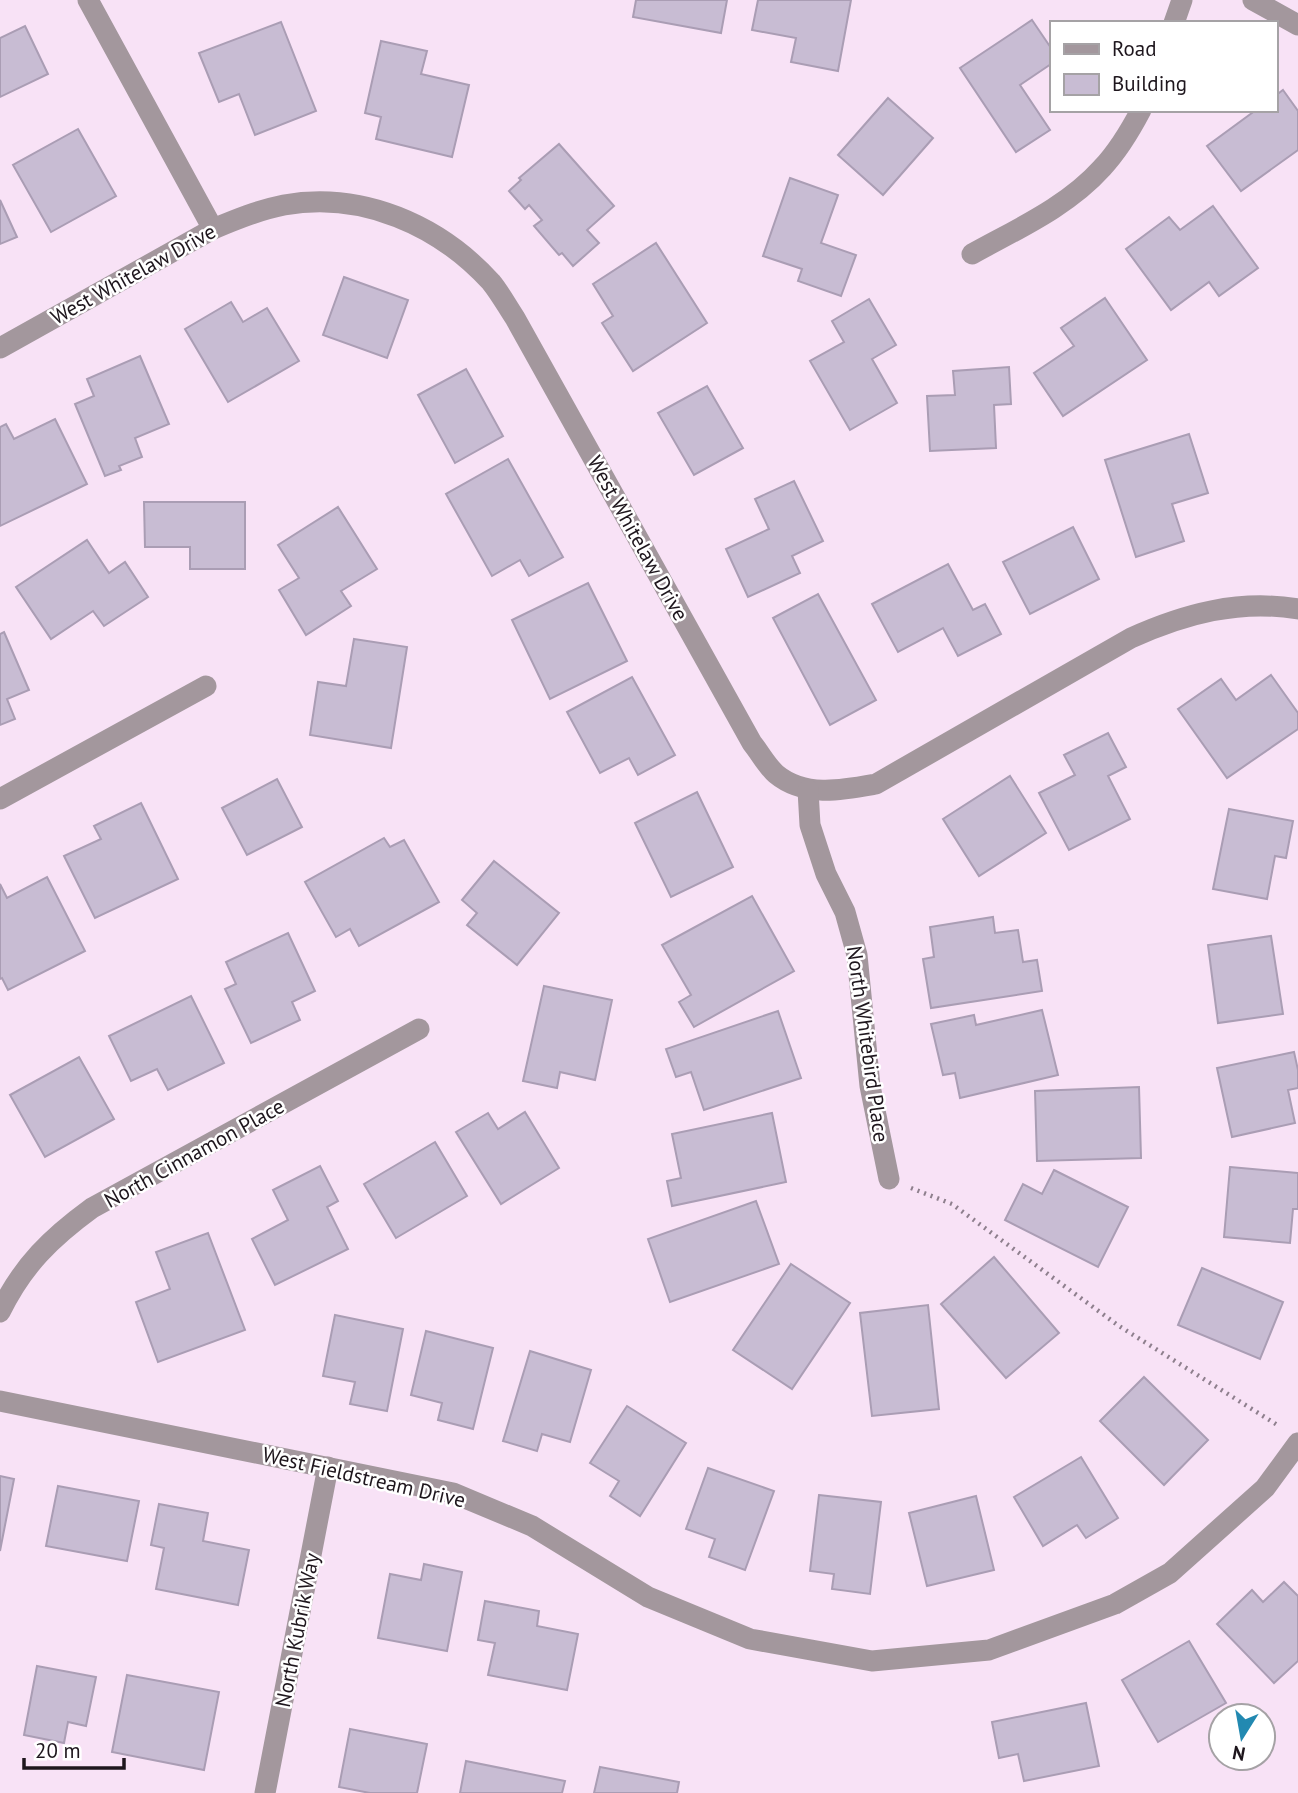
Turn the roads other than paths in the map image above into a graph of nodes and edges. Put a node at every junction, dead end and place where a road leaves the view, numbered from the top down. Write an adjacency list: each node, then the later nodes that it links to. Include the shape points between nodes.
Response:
1 (88, 0): 7 (street)
2 (1182, 0): 4 (street)
3 (1253, 0): 5 (street)
4 (1175, 21)
5 (1298, 25)
6 (1140, 112): 8 (street, via 1102,168 1073,195)
7 (213, 229): 9 (street, West Whitelaw Drive); 12 (street, West Whitelaw Drive, via 286,205 325,202 402,218 436,234 467,257 515,318 752,743 776,774)
8 (972, 254)
9 (0, 348)
10 (1298, 609): 12 (street, West Whitelaw Drive, via 1241,606 1165,622 876,784)
11 (206, 686): 13 (street)
12 (808, 790): 15 (street, North Whitebird Place, via 810,825 857,955 870,1086)
13 (0, 799)
14 (419, 1029): 16 (street, North Cinnamon Place, via 92,1208 34,1258)
15 (889, 1179)
16 (0, 1312)
17 (0, 1401): 19 (street, West Fieldstream Drive)
18 (1292, 1437): 19 (street, West Fieldstream Drive, via 1265,1488 1170,1573 1115,1604 989,1650 872,1661 750,1639 648,1597 532,1527 453,1493)
19 (328, 1466): 20 (street, North Kubrik Way)
20 (265, 1793)

